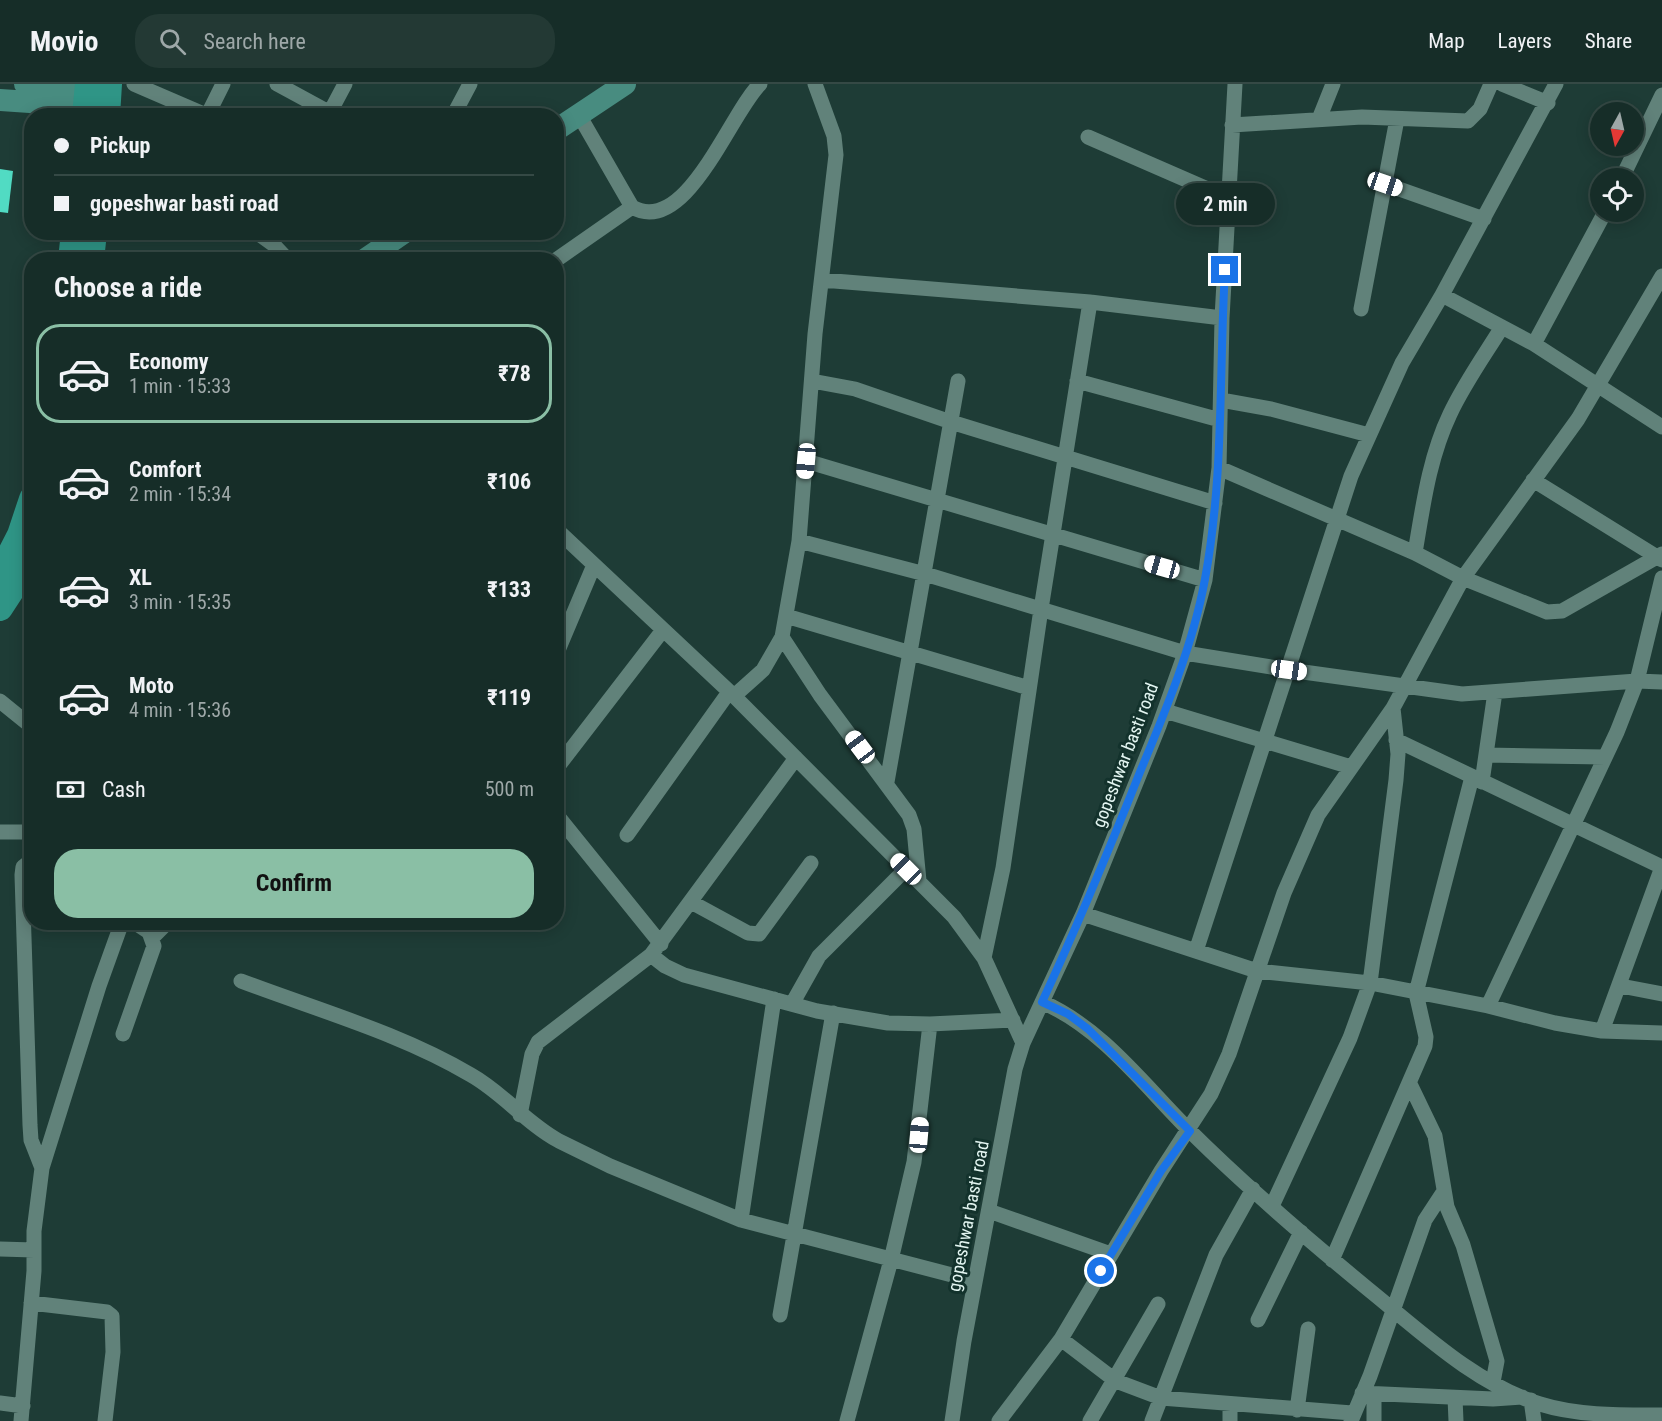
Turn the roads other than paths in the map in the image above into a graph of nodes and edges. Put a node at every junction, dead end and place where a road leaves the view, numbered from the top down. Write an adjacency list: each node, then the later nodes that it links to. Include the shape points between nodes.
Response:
1 (25, 84): 16 (street)
2 (134, 84): 19 (street)
3 (223, 84): 20 (street)
4 (277, 84): 21 (street)
5 (345, 84): 22 (street)
6 (470, 84): 23 (street)
7 (760, 84): 33 (street, via 691,189 659,211 649,213)
8 (815, 84): 42 (street, via 834,136 836,154)
9 (1235, 84): 28 (street, gopeshwar basti road)
10 (1333, 84): 25 (street)
11 (1491, 84): 26 (street, via 1480,109 1468,121)
12 (1502, 84): 18 (street)
13 (1556, 84): 18 (street)
14 (622, 85): 24 (street)
15 (1662, 95): 30 (street)
16 (98, 99): 17 (street)
17 (0, 100)
18 (1548, 103): 34 (street)
19 (191, 108)
20 (211, 108)
21 (321, 108)
22 (335, 108)
23 (457, 108)
24 (579, 115): 27 (street); 33 (street)
25 (1319, 119): 26 (street); 28 (street)
26 (1397, 119): 31 (street)
27 (564, 125)
28 (1232, 125): 32 (street, gopeshwar basti road)
29 (1088, 137): 32 (street)
30 (1627, 168)
31 (1385, 184): 34 (street); 45 (street)
32 (1228, 198): 46 (street, gopeshwar basti road)
33 (632, 207): 40 (street)
34 (1484, 219): 43 (street)
35 (1600, 222): 48 (street)
36 (267, 240): 38 (street)
37 (393, 240): 39 (street)
38 (281, 252)
39 (376, 252)
40 (564, 254)
41 (1662, 276): 52 (street)
42 (822, 280): 44 (street); 49 (street)
43 (1442, 295): 47 (street); 57 (street, via 1401,363)
44 (1090, 302): 46 (street); 51 (street)
45 (1361, 309)
46 (1222, 318): 53 (street, gopeshwar basti road)
47 (1502, 327): 48 (street); 69 (street, via 1460,395 1439,442)
48 (1534, 344): 52 (street)
49 (812, 381): 55 (street, via 855,389); 59 (street)
50 (958, 381): 55 (street)
51 (1077, 381): 54 (street); 58 (street)
52 (1598, 388): 56 (street); 61 (street)
53 (1221, 400): 54 (street, gopeshwar basti road); 57 (street)
54 (1220, 420): 60 (street, gopeshwar basti road)
55 (951, 422): 58 (street); 62 (street)
56 (1662, 427)
57 (1369, 435): 64 (street)
58 (1065, 456): 63 (street); 66 (street)
59 (806, 461): 62 (street); 68 (street)
60 (1219, 468): 63 (street, gopeshwar basti road); 64 (street)
61 (1533, 480): 70 (street); 74 (street)
62 (937, 502): 66 (street); 73 (street)
63 (1215, 503): 76 (street, gopeshwar basti road)
64 (1336, 518): 69 (street); 85 (street)
65 (24, 523): 71 (main road)
66 (1054, 536): 76 (street); 78 (street)
67 (564, 537): 72 (street)
68 (799, 541): 73 (street); 79 (street)
69 (1415, 553): 74 (street)
70 (1660, 557): 74 (street, via 1555,613 1538,610)
71 (13, 565): 77 (main road)
72 (594, 565): 80 (street); 81 (street)
73 (925, 574): 78 (street); 84 (street)
74 (1462, 578): 88 (street)
75 (1662, 578): 86 (street)
76 (1205, 580): 83 (street, gopeshwar basti road)
77 (0, 608)
78 (1041, 609): 83 (street); 89 (street)
79 (786, 616): 82 (street); 84 (street)
80 (663, 630): 91 (street); 101 (street)
81 (564, 636)
82 (782, 637): 91 (street, via 763,670); 104 (street, via 820,695)
83 (1185, 653): 85 (street); 94 (street, gopeshwar basti road)
84 (910, 654): 89 (street); 104 (street)
85 (1289, 670): 88 (street); 96 (street)
86 (1637, 681): 87 (street); 90 (street); 99 (street)
87 (1662, 682)
88 (1403, 687): 90 (street, via 1462,694); 93 (street)
89 (1029, 688): 123 (street, via 1003,868)
90 (1495, 692): 98 (street)
91 (731, 694): 100 (street); 109 (street)
92 (0, 701): 95 (street)
93 (1393, 708): 97 (street); 102 (street)
94 (1165, 711): 96 (street); 116 (street, gopeshwar basti road)
95 (24, 720)
96 (1265, 740): 102 (street); 122 (street)
97 (1396, 741): 103 (street); 126 (street, via 1396,780)
98 (1486, 755): 99 (street); 103 (street)
99 (1605, 757): 105 (street)
100 (796, 758): 113 (street); 115 (street)
101 (564, 759)
102 (1351, 767): 124 (street, via 1318,815 1301,850)
103 (1477, 779): 105 (street); 128 (street)
104 (887, 782): 114 (street, via 915,829)
105 (1573, 824): 112 (street); 133 (street)
106 (564, 825): 121 (street)
107 (0, 832): 108 (street)
108 (24, 832)
109 (627, 835)
110 (811, 863): 115 (street, via 759,934 748,933)
111 (24, 866): 144 (street, via 30,1125 31,1140)
112 (1662, 867): 127 (street)
113 (906, 869): 114 (street); 132 (street, via 819,956)
114 (919, 881): 123 (street, via 954,917)
115 (691, 902): 121 (street)
116 (1083, 914): 122 (street); 131 (street, gopeshwar basti road)
117 (119, 930): 144 (street)
118 (144, 930): 120 (street)
119 (160, 930): 120 (street)
120 (153, 938): 139 (street, via 153,953)
121 (656, 950): 130 (street, via 674,971); 142 (street, via 538,1042)
122 (1196, 951): 124 (street)
123 (984, 958): 135 (street)
124 (1257, 971): 126 (street); 143 (street, via 1229,1054)
125 (241, 981): 142 (street, via 394,1038 470,1074 494,1090)
126 (1370, 983): 128 (street); 147 (street, via 1350,1038)
127 (1621, 986): 129 (street); 137 (street)
128 (1416, 993): 133 (street); 141 (street, via 1426,1037)
129 (1662, 994)
130 (774, 999): 132 (street); 149 (street)
131 (1042, 1002): 140 (street, gopeshwar basti road); 143 (street, via 1088,1029)
132 (792, 1004): 134 (street)
133 (1488, 1006): 137 (street)
134 (833, 1013): 136 (street, via 888,1023); 151 (street)
135 (1012, 1020): 136 (street); 140 (street)
136 (930, 1024): 155 (street, via 919,1135)
137 (1602, 1031): 138 (street)
138 (1662, 1033)
139 (123, 1034)
140 (1023, 1043): 148 (street, gopeshwar basti road)
141 (1410, 1084): 146 (street, via 1435,1136); 156 (street)
142 (519, 1115): 149 (street, via 559,1142)
143 (1190, 1131): 145 (street); 154 (street)
144 (42, 1168): 153 (street)
145 (1253, 1189): 147 (street); 168 (street, via 1212,1264)
146 (1444, 1191): 160 (street, via 1425,1220); 166 (street, via 1497,1361)
147 (1272, 1206): 150 (street)
148 (988, 1211): 154 (street); 157 (street, gopeshwar basti road)
149 (741, 1220): 151 (street)
150 (1301, 1232): 156 (street); 162 (street)
151 (795, 1234): 155 (street); 161 (street)
152 (0, 1249): 153 (street)
153 (34, 1250): 158 (street)
154 (1111, 1254): 164 (street)
155 (891, 1260): 157 (street); 180 (street)
156 (1332, 1260): 160 (street)
157 (975, 1281): 181 (street, gopeshwar basti road)
158 (32, 1303): 174 (street); 179 (street, via 108,1312 112,1316)
159 (1158, 1304): 165 (street)
160 (1393, 1309): 166 (street, via 1453,1357); 167 (street)
161 (780, 1315)
162 (1258, 1320)
163 (1308, 1329): 173 (street)
164 (1061, 1339): 165 (street); 182 (street)
165 (1116, 1381): 168 (street); 183 (street)
166 (1493, 1382): 170 (street)
167 (1368, 1394): 169 (street); 178 (street); 186 (street)
168 (1161, 1398): 172 (street); 184 (street)
169 (1455, 1398): 170 (street); 187 (street)
170 (1527, 1399): 176 (street, via 1559,1408); 188 (street)
171 (0, 1403): 174 (street)
172 (1230, 1404): 175 (street); 185 (street)
173 (1297, 1410): 175 (street); 177 (street)
174 (22, 1413)
175 (1258, 1414)
176 (1662, 1415)
177 (1320, 1416): 178 (street)
178 (1352, 1417)
179 (105, 1421)
180 (848, 1421)
181 (952, 1421)
182 (999, 1421)
183 (1090, 1421)
184 (1152, 1421)
185 (1230, 1421)
186 (1374, 1421)
187 (1456, 1421)
188 (1534, 1421)

